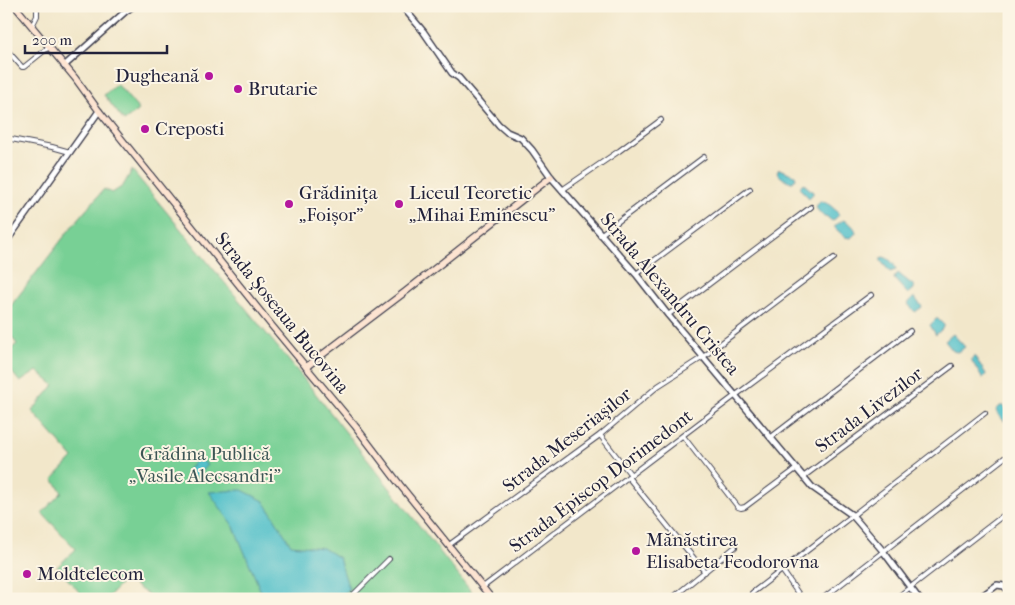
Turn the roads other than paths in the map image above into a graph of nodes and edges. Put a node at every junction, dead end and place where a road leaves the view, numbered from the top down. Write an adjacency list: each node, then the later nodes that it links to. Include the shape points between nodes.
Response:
1 (15, 6): 5 (main road, Strada Șoseaua Bucovina)
2 (37, 6): 5 (street)
3 (133, 6): 8 (street)
4 (402, 6): 14 (street, Strada Alexandru Cristea, via 452,73 499,125 521,138)
5 (32, 26): 6 (main road, Strada Șoseaua Bucovina)
6 (49, 47): 7 (street, via 24,67); 8 (main road, Strada Șoseaua Bucovina)
7 (6, 49)
8 (64, 66): 9 (main road, Strada Șoseaua Bucovina)
9 (99, 111): 12 (street); 26 (main road, Strada Șoseaua Bucovina)
10 (661, 120): 16 (street)
11 (6, 138): 12 (street)
12 (70, 152): 19 (street)
13 (704, 157): 18 (street)
14 (551, 177): 16 (street, Strada Alexandru Cristea); 26 (main road)
15 (750, 189): 21 (street)
16 (562, 190): 18 (street, Strada Alexandru Cristea)
17 (811, 207): 23 (street)
18 (600, 235): 21 (street, Strada Alexandru Cristea)
19 (6, 242)
20 (834, 258): 25 (street, Strada Meseriașilor)
21 (636, 274): 23 (street, Strada Alexandru Cristea)
22 (871, 295): 28 (street, Strada Episcop Dorimedont)
23 (668, 315): 25 (street, Strada Alexandru Cristea)
24 (910, 331): 32 (street)
25 (703, 357): 28 (street, Strada Alexandru Cristea); 30 (street, Strada Meseriașilor, via 658,386)
26 (306, 366): 39 (main road, Strada Șoseaua Bucovina)
27 (952, 366): 36 (street, Strada Livezilor)
28 (736, 396): 31 (street, Strada Episcop Dorimedont); 32 (street, Strada Alexandru Cristea)
29 (985, 413): 38 (street)
30 (600, 435): 35 (street); 39 (street, Strada Meseriașilor)
31 (683, 436): 34 (street, via 741,508); 35 (street, Strada Episcop Dorimedont)
32 (770, 438): 34 (street, Strada Alexandru Cristea)
33 (1004, 458): 41 (street)
34 (796, 468): 36 (street, Strada Alexandru Cristea)
35 (630, 476): 44 (street); 45 (street, Strada Episcop Dorimedont)
36 (803, 477): 38 (street, Strada Alexandru Cristea, via 812,488)
37 (1009, 511): 46 (street)
38 (852, 515): 41 (street, Strada Alexandru Cristea); 43 (street)
39 (449, 546): 45 (main road, Strada Șoseaua Bucovina)
40 (735, 547): 44 (street)
41 (883, 551): 46 (street, Strada Alexandru Cristea); 53 (street)
42 (389, 559): 48 (street)
43 (782, 570): 51 (street, via 752,593); 52 (street)
44 (705, 572): 50 (street)
45 (483, 587): 49 (main road, Strada Șoseaua Bucovina)
46 (910, 588): 54 (street); 55 (street, Strada Alexandru Cristea)
47 (1009, 590): 56 (street, via 1000,584)
48 (349, 599)
49 (492, 599)
50 (671, 599)
51 (751, 599)
52 (802, 599)
53 (822, 599)
54 (895, 599)
55 (919, 599)
56 (978, 599)

